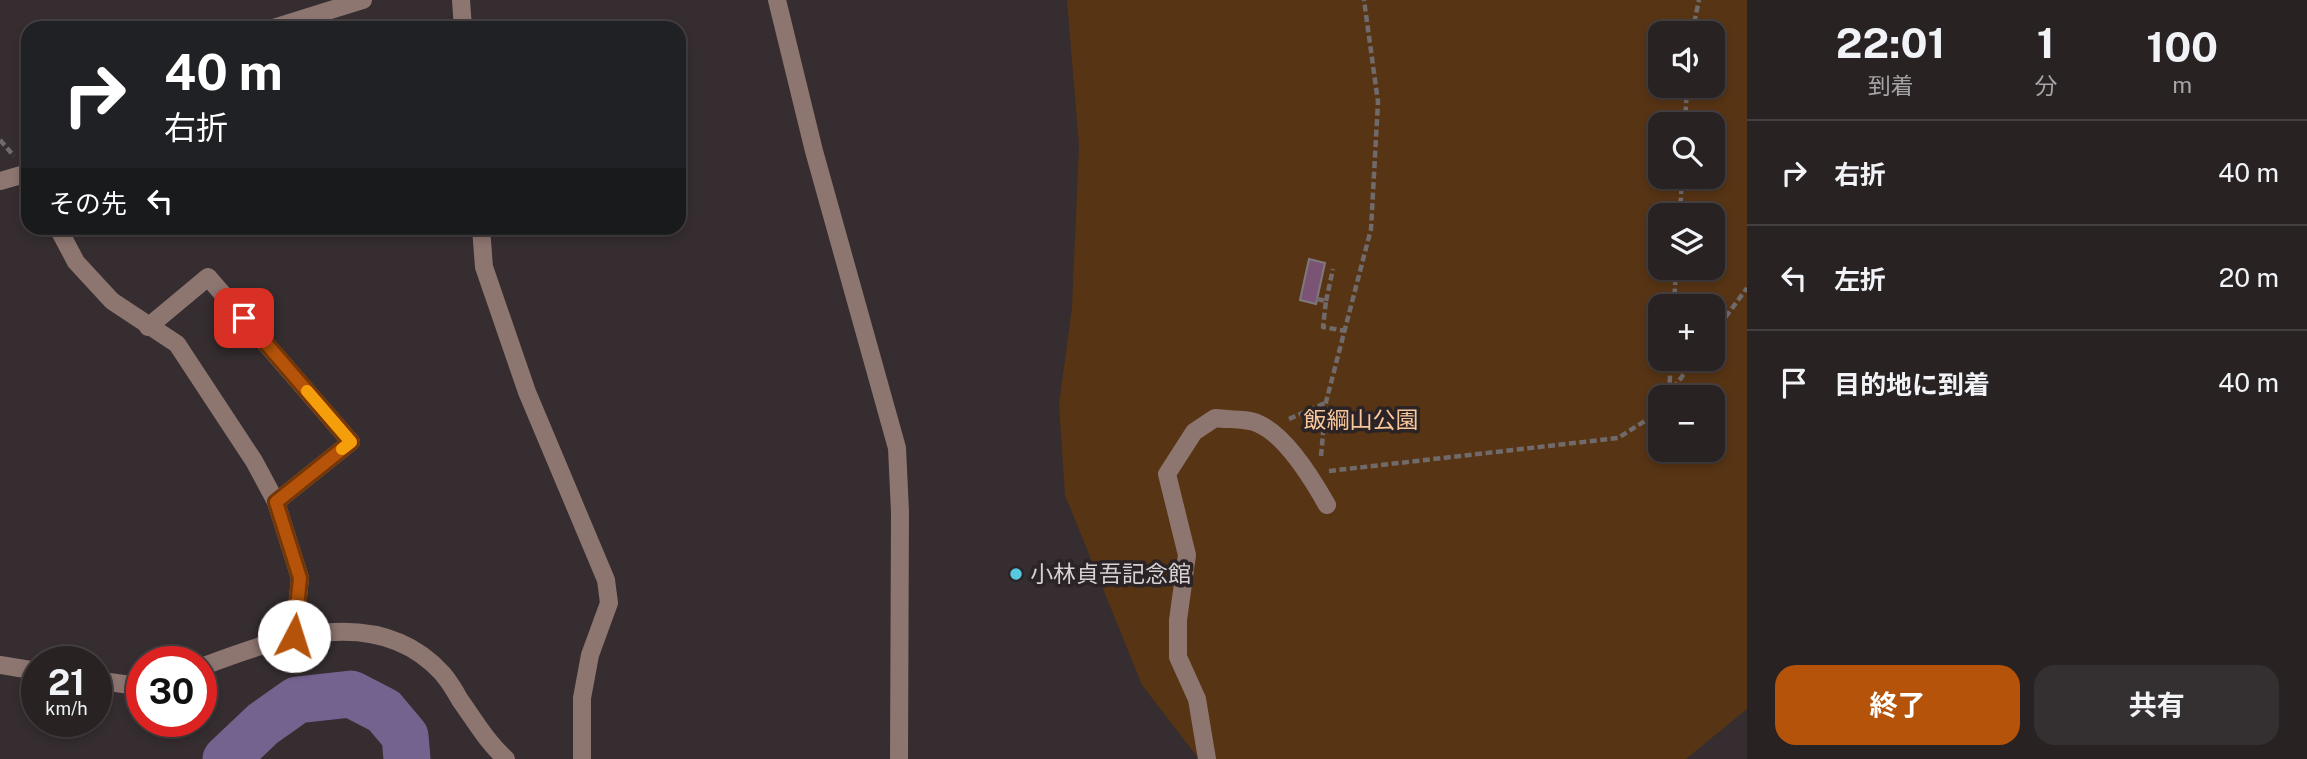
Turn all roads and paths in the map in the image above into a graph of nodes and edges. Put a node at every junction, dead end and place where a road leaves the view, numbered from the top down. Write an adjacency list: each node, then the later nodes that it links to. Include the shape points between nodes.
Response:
1 (363, 0): 6 (street)
2 (460, 0): 7 (street)
3 (777, 0): 33 (street, via 897,448)
4 (1364, 0): 19 (path, via 1378,102 1376,163 1371,229)
5 (1699, 0): 8 (path)
6 (296, 21)
7 (462, 21)
8 (1695, 21)
9 (21, 175): 10 (street)
10 (0, 181)
11 (62, 235): 18 (street, via 76,262 112,301)
12 (482, 235): 32 (street, via 484,267 527,392 606,580 608,603 590,654 582,698)
13 (1333, 269): 16 (path)
14 (1747, 288): 17 (path)
15 (1317, 299): 16 (path)
16 (1326, 301): 19 (path, via 1323,327)
17 (1725, 318)
18 (148, 327): 25 (street, via 177,344); 25 (street, via 208,278 351,442)
19 (1346, 331): 20 (path)
20 (1326, 402): 22 (path); 23 (path)
21 (1648, 419): 24 (path, via 1618,438)
22 (1263, 426): 26 (street, via 1287,446); 34 (street, via 1215,418 1194,432 1167,474 1187,555 1178,657 1197,699)
23 (1321, 461)
24 (1320, 472)
25 (276, 502): 27 (street, via 300,578)
26 (1327, 505)
27 (294, 636): 28 (street); 31 (street, via 353,630 415,649 443,674 489,743)
28 (217, 661)
29 (0, 665): 30 (street)
30 (21, 668)
31 (506, 759)
32 (582, 759)
33 (899, 759)
34 (1207, 759)

